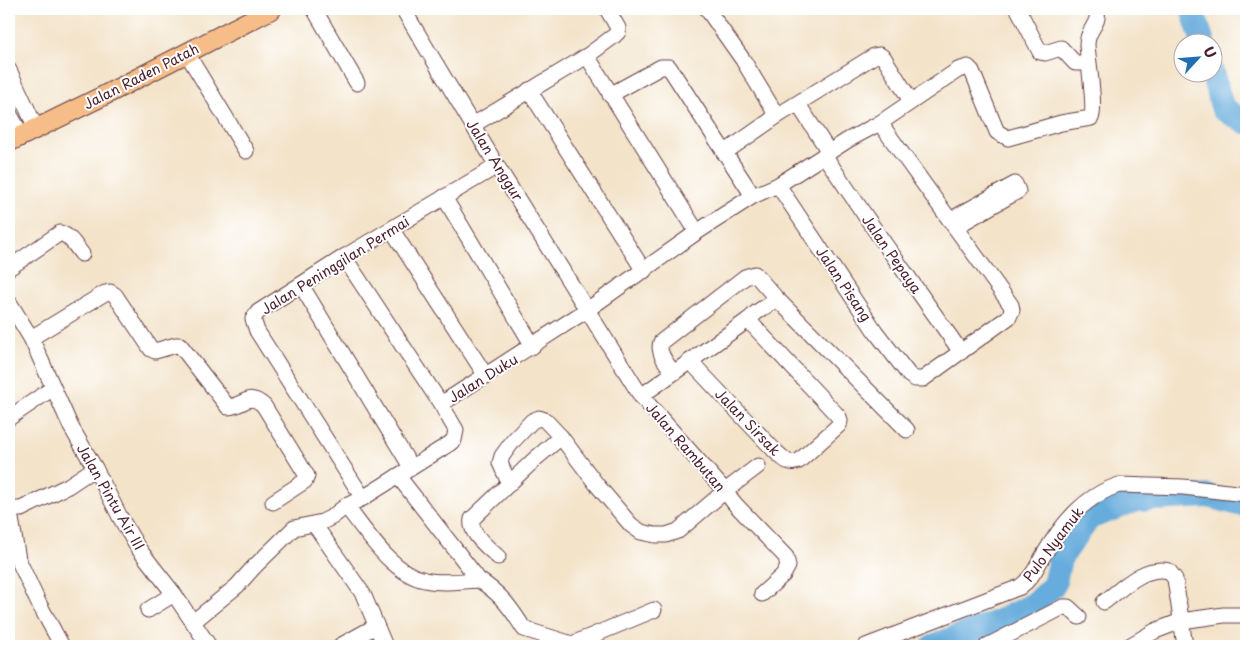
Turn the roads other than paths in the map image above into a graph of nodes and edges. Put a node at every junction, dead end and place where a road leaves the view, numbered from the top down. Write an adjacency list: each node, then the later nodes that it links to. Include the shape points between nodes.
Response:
1 (272, 9): 8 (main road, Jalan Raden Patah)
2 (314, 9): 12 (street)
3 (403, 9): 20 (street, Jalan Anggur)
4 (607, 9): 9 (street, via 618,32)
5 (1018, 9): 10 (street, via 1040,52 1061,48 1074,63)
6 (1097, 9): 10 (street, via 1098,18 1087,39)
7 (712, 10): 18 (street)
8 (186, 52): 21 (main road, Jalan Raden Patah); 22 (street)
9 (587, 56): 13 (street); 14 (street)
10 (1088, 62): 15 (street, via 1091,118 1008,138 997,132 968,67 958,70)
11 (9, 70): 21 (street)
12 (357, 83)
13 (529, 90): 20 (street); 34 (street)
14 (610, 96): 23 (street, via 661,67 668,67); 30 (street)
15 (911, 101): 16 (street, via 884,58 877,55); 19 (street)
16 (798, 104): 18 (street); 24 (street)
17 (9, 114): 21 (street)
18 (778, 116): 23 (street)
19 (880, 123): 24 (street); 42 (street, via 1011,305 1009,317)
20 (473, 125): 25 (street, Jalan Anggur)
21 (22, 135)
22 (246, 151)
23 (724, 153): 27 (street)
24 (827, 154): 26 (street); 42 (street, Jalan Pepaya, via 875,230)
25 (497, 166): 28 (street, Jalan Peninggilan Permai); 38 (street, Jalan Anggur)
26 (778, 185): 27 (street); 42 (street, Jalan Pisang, via 875,331 915,379 923,380)
27 (752, 196): 30 (street)
28 (444, 197): 29 (street, Jalan Peninggilan Permai); 41 (street)
29 (392, 230): 32 (street, Jalan Peninggilan Permai); 45 (street)
30 (697, 232): 34 (street)
31 (82, 254): 33 (street, via 69,238 60,233)
32 (344, 257): 35 (street, Jalan Peninggilan Permai); 48 (street)
33 (9, 268)
34 (644, 271): 38 (street)
35 (301, 285): 53 (street); 59 (street, Jalan Peninggilan Permai, via 258,312 253,319 254,324)
36 (777, 299): 39 (street); 44 (street, via 755,274 745,277 661,342 658,348); 50 (street)
37 (9, 302): 40 (street, Jalan Pintu Air III)
38 (587, 310): 41 (street, Jalan Duku); 47 (street, Jalan Rambutan)
39 (748, 320): 43 (street); 43 (street, Jalan Sirsak, via 840,421 799,461 787,462)
40 (31, 338): 46 (street, Jalan Pintu Air III); 60 (street, via 105,293 115,295 151,349 180,345 228,407 251,398 264,406 307,476 305,481)
41 (532, 346): 45 (street, Jalan Duku)
42 (961, 352)
43 (690, 361): 44 (street)
44 (673, 373): 47 (street)
45 (486, 376): 48 (street, Jalan Duku)
46 (54, 388): 49 (street); 54 (street, Jalan Pintu Air III, via 71,427)
47 (642, 396): 57 (street, Jalan Rambutan)
48 (441, 404): 53 (street, Jalan Duku, via 456,430 454,440)
49 (9, 418)
50 (907, 430)
51 (561, 437): 56 (street); 56 (street, via 545,420 532,421 502,456 500,463); 57 (street, via 597,485 631,525 641,532 655,536 678,531)
52 (758, 466): 57 (street)
53 (411, 467): 55 (street, Jalan Duku)
54 (95, 468): 62 (street, via 68,486); 66 (street, Jalan Pintu Air III, via 138,548)
55 (398, 476): 59 (street, Jalan Duku); 65 (street)
56 (509, 483): 64 (street, via 472,519 474,533)
57 (725, 491): 67 (street, Jalan Rambutan, via 786,557 788,566 783,576)
58 (1246, 494): 81 (street, Pulo Nyamuk, via 1183,487 1119,485 1110,488 1077,510 1032,576 1020,587)
59 (363, 498): 61 (street, Jalan Duku)
60 (273, 502)
61 (346, 506): 63 (street, Jalan Duku); 65 (street, via 383,552 406,573 436,582)
62 (13, 508): 78 (street, via 18,559)
63 (318, 523): 74 (street, Jalan Duku, via 294,528 237,586); 75 (street, via 363,594)
64 (498, 557)
65 (483, 582): 77 (street, via 509,605 524,629)
66 (174, 594): 69 (street); 74 (street, Jalan Pintu Air III)
67 (762, 594)
68 (1104, 602): 73 (street, via 1141,574 1169,571 1174,579)
69 (148, 610)
70 (654, 610): 77 (street)
71 (1246, 615): 73 (street)
72 (1079, 617): 82 (street, via 1063,607)
73 (1181, 621): 83 (street); 84 (street)
74 (193, 622): 76 (street, Jalan Pintu Air III)
75 (376, 626): 79 (street); 80 (street)
76 (204, 644)
77 (572, 645)
78 (62, 646)
79 (340, 646)
80 (385, 646)
81 (866, 646)
82 (987, 646)
83 (1130, 646)
84 (1185, 646)

